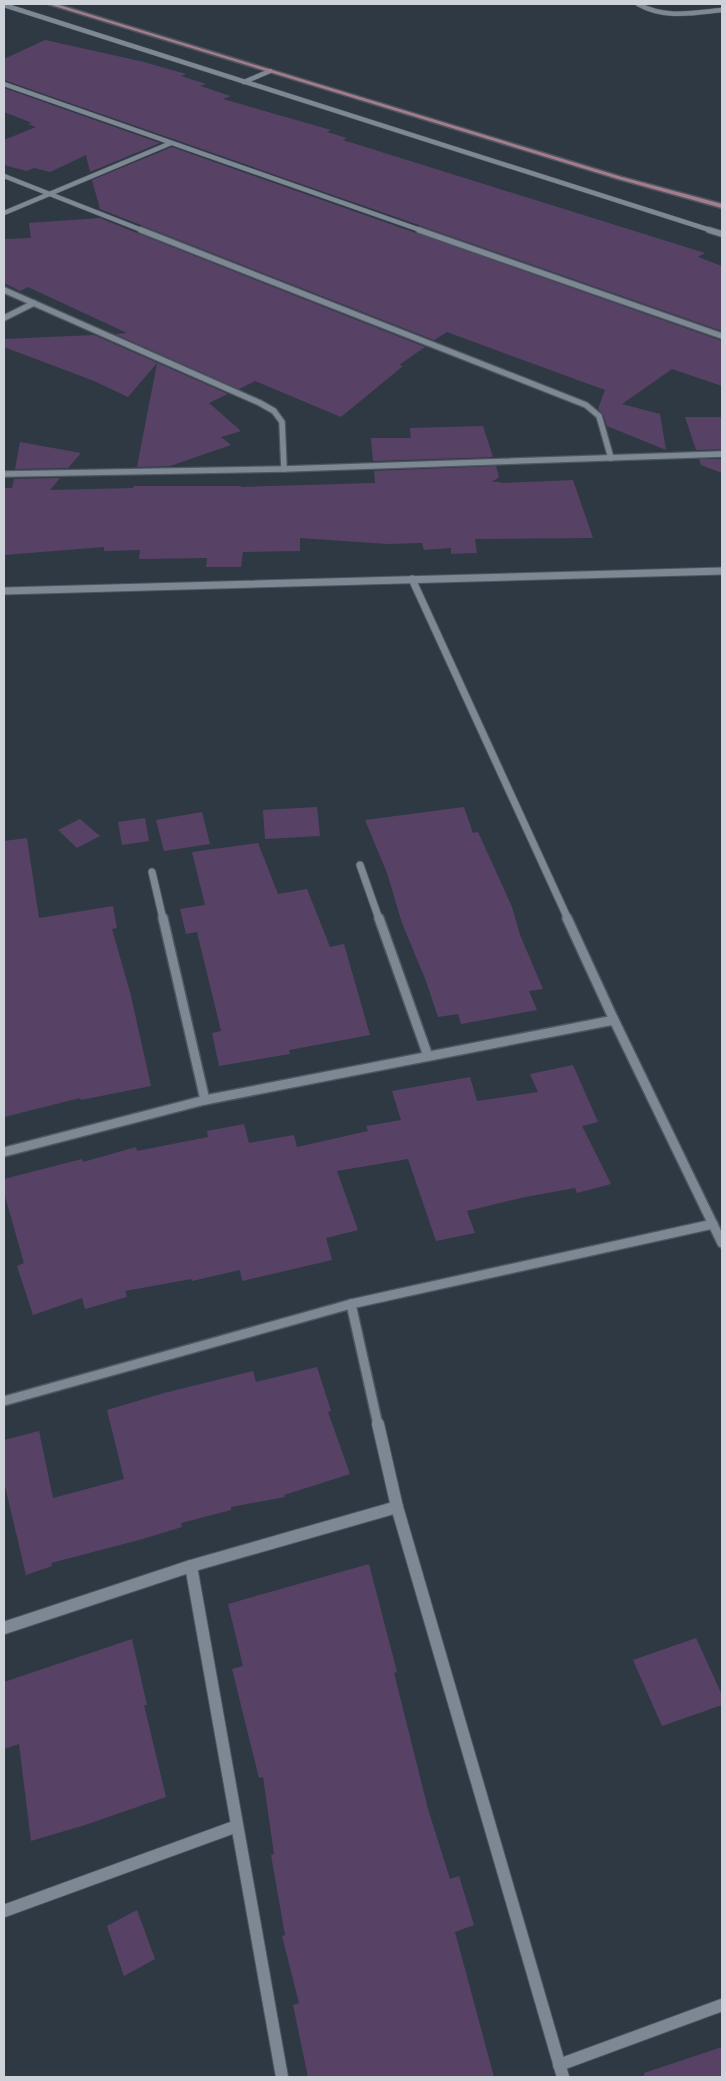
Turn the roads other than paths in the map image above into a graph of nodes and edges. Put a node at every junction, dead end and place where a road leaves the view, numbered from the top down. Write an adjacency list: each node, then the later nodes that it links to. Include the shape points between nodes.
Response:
1 (51, 4): 5 (main road)
2 (638, 4): 4 (street, via 667,13)
3 (4, 5): 6 (street)
4 (722, 10)
5 (270, 71): 6 (street); 11 (main road)
6 (244, 82): 13 (street)
7 (4, 84): 8 (street)
8 (171, 143): 10 (street); 17 (street)
9 (4, 176): 10 (street)
10 (50, 194): 12 (street); 19 (street, via 586,405 599,416)
11 (722, 206)
12 (4, 213)
13 (722, 234)
14 (4, 290): 15 (street)
15 (34, 303): 16 (street); 20 (street, via 274,412 282,422)
16 (4, 318)
17 (722, 336)
18 (722, 454): 19 (street)
19 (611, 458): 20 (street)
20 (284, 469): 21 (street)
21 (4, 474)
22 (722, 571): 23 (street)
23 (412, 579): 24 (street); 27 (street)
24 (4, 590)
25 (360, 865): 28 (street)
26 (152, 872): 29 (street)
27 (614, 1020): 28 (street); 31 (street)
28 (428, 1056): 29 (street)
29 (205, 1100): 30 (street)
30 (4, 1152)
31 (714, 1224): 32 (street); 33 (street)
32 (722, 1243)
33 (351, 1304): 34 (street); 35 (street)
34 (4, 1402)
35 (398, 1507): 36 (street); 41 (street)
36 (191, 1566): 37 (street); 38 (street)
37 (4, 1628)
38 (237, 1826): 39 (street); 42 (street)
39 (4, 1911)
40 (722, 2005): 41 (street)
41 (561, 2071)
42 (282, 2077)

